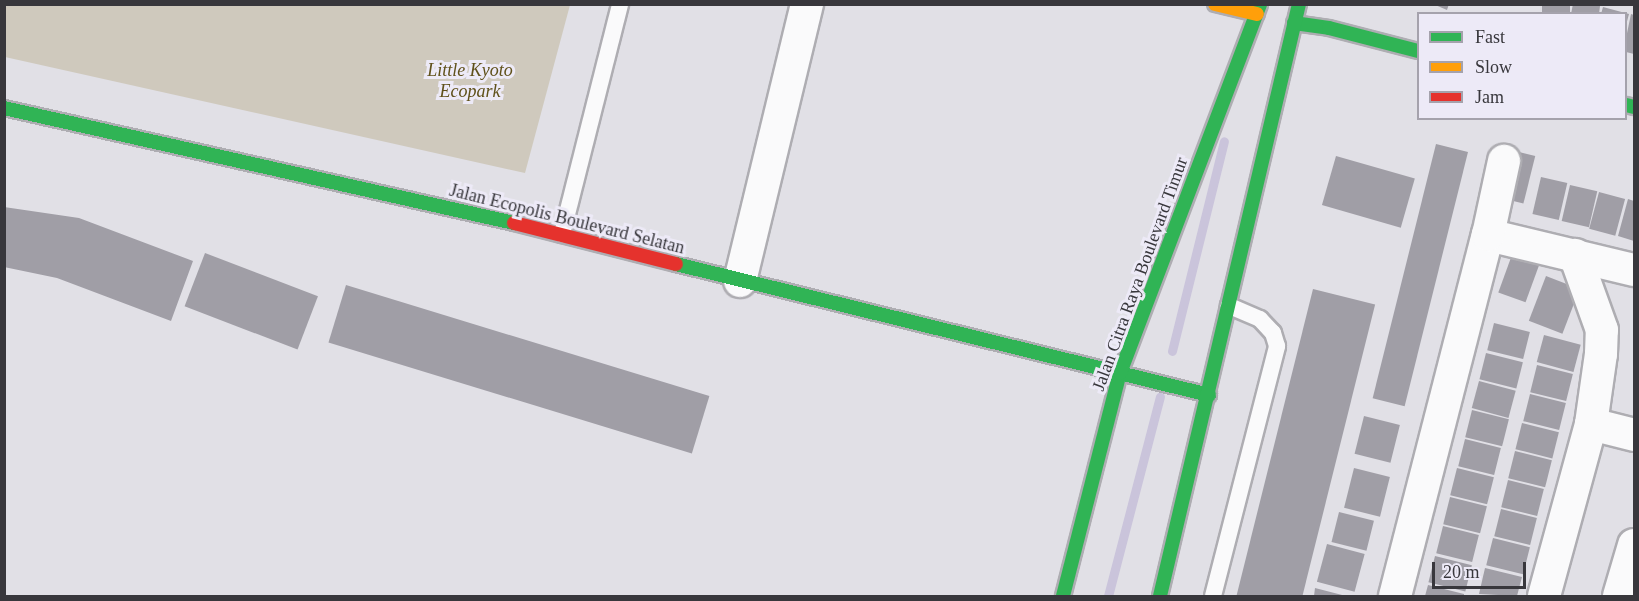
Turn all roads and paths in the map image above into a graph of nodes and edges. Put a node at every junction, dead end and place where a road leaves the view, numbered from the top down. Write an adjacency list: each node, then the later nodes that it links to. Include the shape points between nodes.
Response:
1 (620, 4): 10 (lane)
2 (807, 4): 14 (street)
3 (1215, 4): 5 (street)
4 (1299, 4): 6 (street)
5 (1258, 9): 16 (street, Jalan Citra Raya Boulevard Timur)
6 (1293, 23): 7 (street); 15 (street)
7 (1417, 50)
8 (4, 108): 10 (street, Jalan Ecopolis Boulevard Selatan)
9 (1504, 161): 11 (street)
10 (562, 234): 14 (street, Jalan Ecopolis Boulevard Selatan)
11 (1488, 235): 12 (street); 24 (street)
12 (1575, 255): 13 (street); 18 (street, via 1602,330)
13 (1635, 270)
14 (740, 281): 16 (street, Jalan Ecopolis Boulevard Selatan)
15 (1229, 306): 17 (street); 23 (lane, via 1267,326 1277,346)
16 (1120, 373): 17 (street, Jalan Ecopolis Boulevard Selatan); 21 (street, Jalan Citra Raya Boulevard Timur)
17 (1209, 395): 22 (street)
18 (1591, 424): 19 (street); 25 (street)
19 (1635, 435)
20 (1635, 545): 26 (street)
21 (1063, 597)
22 (1160, 597)
23 (1213, 597)
24 (1395, 597)
25 (1544, 597)
26 (1619, 597)

